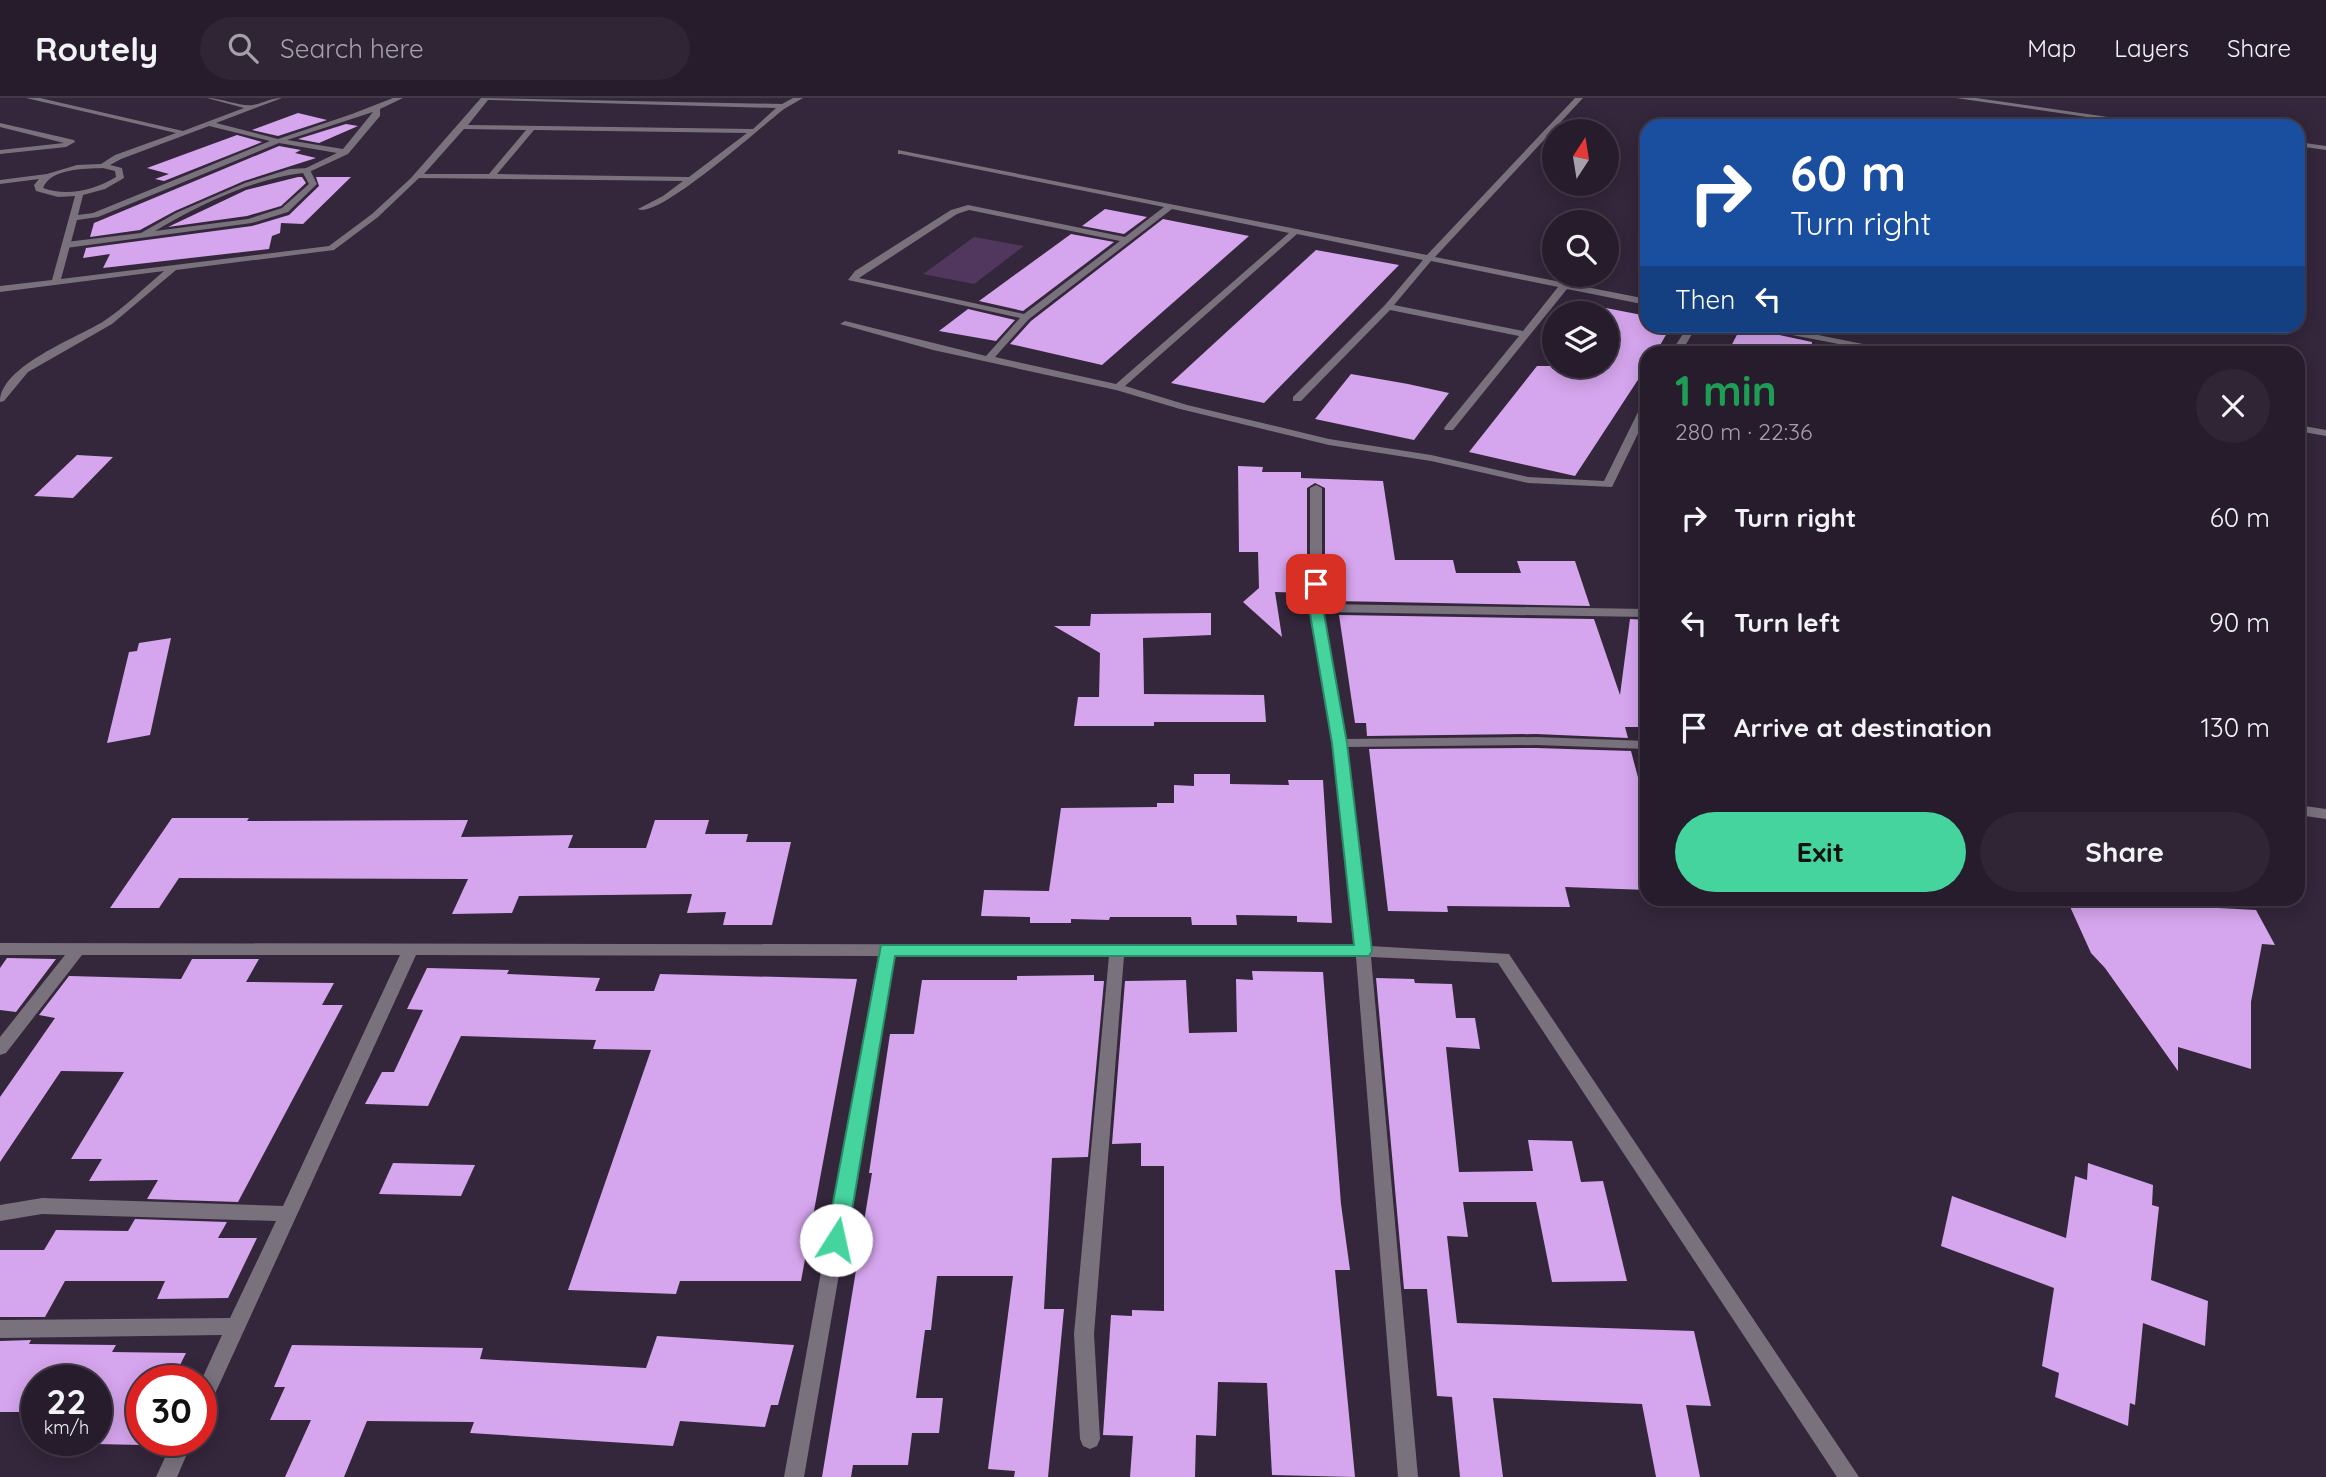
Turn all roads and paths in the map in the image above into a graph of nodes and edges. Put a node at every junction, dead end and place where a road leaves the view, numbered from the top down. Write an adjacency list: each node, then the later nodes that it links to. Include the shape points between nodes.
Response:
1 (30, 98): 18 (street)
2 (211, 98): 10 (street)
3 (278, 98): 10 (street)
4 (399, 98): 11 (street)
5 (486, 98): 9 (street); 15 (street)
6 (799, 98): 9 (street)
7 (1579, 98): 40 (street)
8 (1960, 98): 12 (street)
9 (783, 106): 17 (street)
10 (253, 107): 13 (street)
11 (376, 109): 19 (street); 23 (street, via 377,114)
12 (2114, 119)
13 (208, 124): 18 (street); 19 (street)
14 (0, 125): 22 (street, via 71,142)
15 (462, 127): 16 (street); 28 (street)
16 (531, 129): 17 (street); 29 (street)
17 (755, 131): 30 (street)
18 (181, 134): 25 (street)
19 (278, 141): 23 (street); 35 (street, via 95,215)
20 (2305, 145): 21 (street)
21 (2326, 148)
22 (0, 152)
23 (345, 152): 26 (street)
24 (901, 152): 33 (street)
25 (103, 166): 27 (street); 32 (street, via 119,170 120,178)
26 (306, 170): 37 (street, via 290,170 240,188); 37 (street, via 313,184 285,210 235,224)
27 (50, 176): 31 (street); 32 (street, via 39,188 54,193)
28 (418, 176): 29 (street); 41 (street, via 365,226 331,247)
29 (492, 176): 30 (street)
30 (688, 178): 34 (street, via 666,198)
31 (0, 182)
32 (80, 192): 35 (street)
33 (1171, 206): 36 (street); 38 (street)
34 (642, 209)
35 (73, 218): 39 (street)
36 (1296, 231): 40 (street); 55 (street)
37 (145, 233): 39 (street)
38 (1126, 240): 49 (street); 49 (street, via 968,207 853,280)
39 (66, 245): 42 (street)
40 (1429, 258): 43 (street); 48 (street)
41 (174, 267): 42 (street); 57 (street, via 109,322 24,370)
42 (56, 281): 46 (street)
43 (1542, 281)
44 (1563, 287): 52 (street)
45 (1569, 287): 47 (street)
46 (0, 289)
47 (1640, 301)
48 (1388, 307): 52 (street); 56 (street)
49 (1026, 317): 54 (street)
50 (845, 324): 54 (street)
51 (1798, 333): 53 (street)
52 (1524, 334): 59 (street)
53 (1866, 346)
54 (989, 358): 55 (street)
55 (1118, 387): 58 (street, via 1329,442 1528,480 1608,485)
56 (1297, 398)
57 (0, 399)
58 (1640, 419)
59 (1449, 428)
60 (2305, 429): 61 (street)
61 (2326, 433)
62 (1316, 488): 63 (street)
63 (1316, 608): 64 (street); 65 (street)
64 (1640, 613)
65 (1339, 743): 66 (street); 74 (street)
66 (1640, 745)
67 (2305, 811): 68 (street)
68 (2326, 814)
69 (0, 949): 70 (street)
70 (78, 949): 71 (street); 75 (street)
71 (411, 949): 72 (street); 77 (street)
72 (887, 950): 73 (street); 84 (street)
73 (1117, 951): 74 (street); 81 (street, via 1084,1334)
74 (1363, 951): 85 (street); 86 (street, via 1503,958)
75 (0, 1048)
76 (0, 1213): 77 (street, via 42,1206)
77 (288, 1214): 78 (street)
78 (236, 1326): 79 (street); 80 (street)
79 (0, 1329)
80 (217, 1367)
81 (1090, 1439)
82 (176, 1456): 83 (street)
83 (166, 1477)
84 (794, 1477)
85 (1408, 1477)
86 (1849, 1477)

